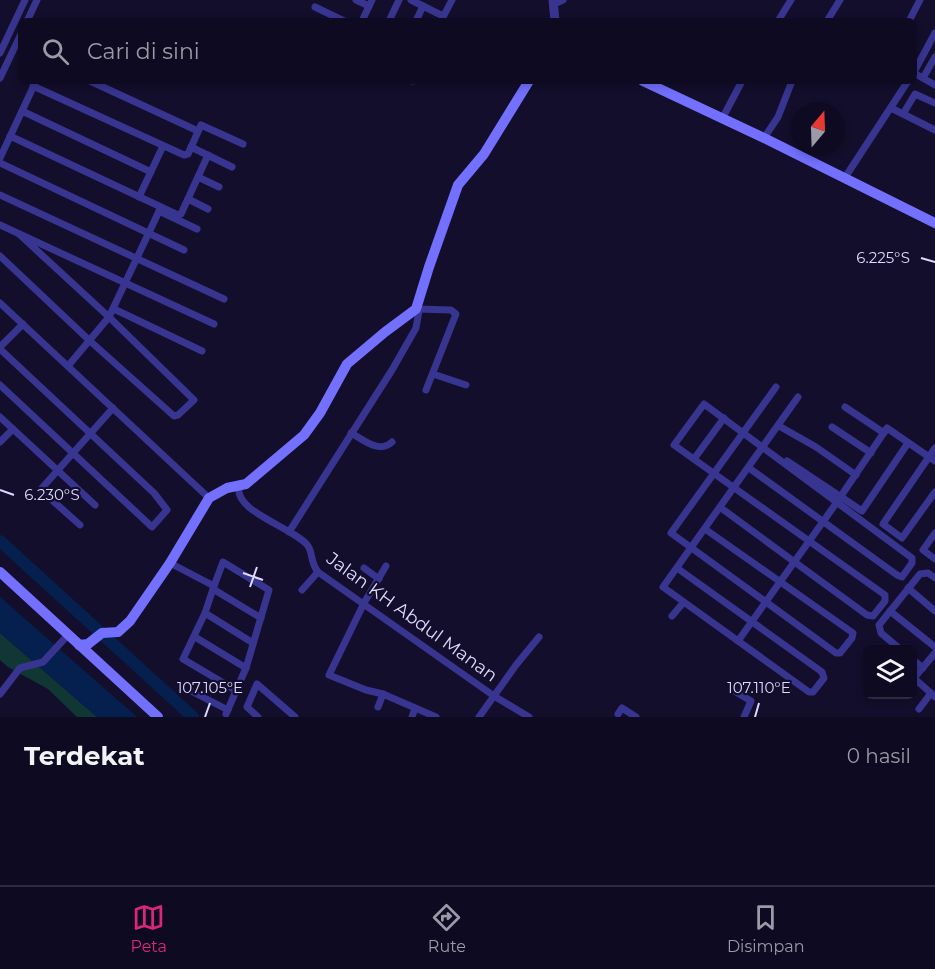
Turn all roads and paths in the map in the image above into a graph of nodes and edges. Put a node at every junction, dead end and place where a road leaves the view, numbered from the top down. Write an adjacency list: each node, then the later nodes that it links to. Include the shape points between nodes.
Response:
1 (25, 0): 27 (street)
2 (37, 0): 14 (street)
3 (356, 0): 11 (street)
4 (399, 0): 17 (street)
5 (411, 0): 12 (street)
6 (452, 0): 20 (street)
7 (791, 0): 22 (street)
8 (840, 0): 23 (street)
9 (920, 0): 24 (street)
10 (557, 1): 21 (street)
11 (370, 3): 16 (street)
12 (423, 6): 18 (street); 19 (street)
13 (315, 7): 15 (street)
14 (28, 18)
15 (338, 18)
16 (363, 18)
17 (390, 18)
18 (417, 18)
19 (441, 18)
20 (443, 18)
21 (555, 18)
22 (780, 18)
23 (829, 18)
24 (911, 18)
25 (935, 33): 29 (street)
26 (18, 40): 31 (street)
27 (0, 53)
28 (935, 57): 32 (street)
29 (917, 67)
30 (917, 75): 32 (street)
31 (0, 77)
32 (923, 78): 41 (street)
33 (35, 84): 44 (street)
34 (37, 84): 52 (street)
35 (96, 84): 48 (street)
36 (527, 84): 77 (main road, via 484,154 458,185)
37 (649, 84): 46 (main road)
38 (740, 84): 46 (street)
39 (791, 84): 50 (street, via 778,117)
40 (906, 84): 43 (street)
41 (935, 85)
42 (935, 104): 45 (street, via 915,93)
43 (891, 108): 45 (street); 59 (street)
44 (22, 111): 49 (street); 57 (street)
45 (903, 114): 47 (street)
46 (722, 118): 50 (main road)
47 (935, 130)
48 (198, 131): 51 (street, via 203,125); 53 (street)
49 (10, 136): 55 (street); 62 (street)
50 (764, 138): 59 (main road)
51 (243, 144)
52 (163, 146): 53 (street, via 184,155); 57 (street)
53 (190, 147): 54 (street)
54 (208, 155): 56 (street); 58 (street)
55 (0, 161): 69 (street)
56 (232, 167)
57 (151, 172): 62 (street)
58 (198, 177): 60 (street); 63 (street)
59 (844, 178): 66 (main road)
60 (219, 187)
61 (0, 195): 73 (street)
62 (139, 196): 64 (street)
63 (188, 199): 64 (street, via 180,215); 65 (street)
64 (160, 209): 68 (street); 69 (street)
65 (208, 209)
66 (935, 223)
67 (0, 225): 70 (street)
68 (197, 229)
69 (149, 233): 71 (street); 73 (street)
70 (19, 234): 74 (street); 79 (street)
71 (184, 249)
72 (0, 256): 82 (street)
73 (137, 258): 74 (street); 75 (street)
74 (126, 284): 78 (street); 81 (street)
75 (224, 299)
76 (0, 303): 80 (street)
77 (418, 307): 86 (street, via 456,313); 101 (street, via 416,328); 116 (main road, via 350,361 304,435 246,484)
78 (114, 309): 79 (street); 84 (street)
79 (110, 317): 82 (street); 82 (street, via 194,400 174,416)
80 (23, 324): 83 (street); 85 (street)
81 (214, 324)
82 (90, 341): 85 (street)
83 (0, 348): 99 (street)
84 (202, 351)
85 (68, 366): 93 (street)
86 (432, 374): 88 (street); 90 (street)
87 (0, 385): 108 (street)
88 (466, 385)
89 (776, 387): 100 (street)
90 (426, 390)
91 (798, 397): 96 (street)
92 (845, 407): 102 (street)
93 (113, 408): 99 (street); 119 (street)
94 (0, 417): 98 (street)
95 (723, 418): 100 (street); 110 (street); 110 (street, via 704,404 674,445)
96 (779, 426): 106 (street); 115 (street)
97 (832, 427): 109 (street)
98 (13, 429): 103 (street); 113 (street)
99 (90, 432): 108 (street); 108 (street, via 167,510 152,527)
100 (743, 432): 106 (street); 114 (street)
101 (351, 433): 104 (street, via 380,447); 126 (street)
102 (884, 433): 105 (street, via 886,428); 109 (street)
103 (0, 442)
104 (392, 442)
105 (909, 443): 111 (street); 120 (street, via 862,511)
106 (764, 447): 112 (street); 120 (street)
107 (935, 448): 111 (street)
108 (72, 452): 113 (street)
109 (870, 453): 115 (street)
110 (694, 459): 114 (street)
111 (932, 459): 118 (street, via 883,524 903,538)
112 (749, 468): 117 (street); 123 (street)
113 (57, 470): 121 (street); 124 (street, via 42,490)
114 (714, 473): 117 (street); 129 (street, via 671,533)
115 (856, 475): 120 (street)
116 (236, 487): 119 (main road); 126 (street, Jalan KH Abdul Manan, via 246,505)
117 (735, 488): 122 (street); 128 (street)
118 (935, 492)
119 (209, 498): 132 (main road)
120 (839, 499): 123 (street); 123 (street, via 912,558 912,563 899,576)
121 (95, 505)
122 (721, 508): 125 (street); 131 (street)
123 (823, 522): 128 (street)
124 (80, 525)
125 (705, 529): 129 (street); 140 (street)
126 (289, 532): 137 (street, Jalan KH Abdul Manan, via 308,546)
127 (935, 533): 130 (street, via 923,550)
128 (810, 541): 131 (street); 131 (street, via 885,595 885,601 873,616 867,615)
129 (692, 548): 135 (street); 144 (street)
130 (935, 559)
131 (795, 562): 140 (street)
132 (170, 563): 141 (street); 158 (main road, via 118,632)
133 (386, 566): 139 (street)
134 (364, 568): 139 (street)
135 (677, 568): 146 (street, via 663,587); 152 (street)
136 (0, 572): 153 (main road)
137 (318, 572): 143 (street); 145 (street, Jalan KH Abdul Manan)
138 (935, 578): 142 (street, via 924,572)
139 (379, 579): 145 (street)
140 (781, 582): 144 (street); 144 (street, via 853,633 852,638 839,654)
141 (214, 588): 149 (street); 151 (street); 151 (street, via 223,562 269,590)
142 (908, 588): 147 (street); 148 (street)
143 (302, 590)
144 (766, 602): 152 (street)
145 (364, 603): 168 (street, via 329,675); 171 (street, Jalan KH Abdul Manan)
146 (683, 603): 150 (street); 156 (street)
147 (890, 611): 159 (street, via 879,629); 160 (street)
148 (935, 611)
149 (205, 613): 154 (street); 157 (street)
150 (672, 616)
151 (261, 618): 157 (street)
152 (752, 622): 156 (street); 156 (street, via 822,672 824,678 809,692)
153 (66, 636): 158 (main road); 169 (street, via 43,662 20,668)
154 (195, 637): 163 (street); 165 (street, via 183,659)
155 (539, 637): 171 (street)
156 (738, 641)
157 (253, 642): 163 (street)
158 (80, 645): 177 (main road)
159 (896, 645)
160 (935, 647)
161 (933, 658): 164 (street)
162 (917, 664): 164 (street)
163 (246, 668): 165 (street)
164 (922, 668): 170 (street, via 914,679)
165 (237, 691): 166 (street, via 227,712)
166 (194, 692)
167 (736, 692): 184 (street, via 752,701)
168 (382, 693): 172 (street); 173 (street)
169 (0, 694)
170 (933, 695): 174 (street)
171 (494, 696): 182 (street); 183 (street, Jalan KH Abdul Manan)
172 (378, 707)
173 (415, 708): 180 (street); 181 (street)
174 (919, 709)
175 (618, 714): 176 (street, via 622,708)
176 (638, 714)
177 (158, 717)
178 (258, 717): 179 (street, via 247,706 257,684)
179 (295, 717)
180 (412, 717)
181 (436, 717)
182 (479, 717)
183 (529, 717)
184 (744, 717)

